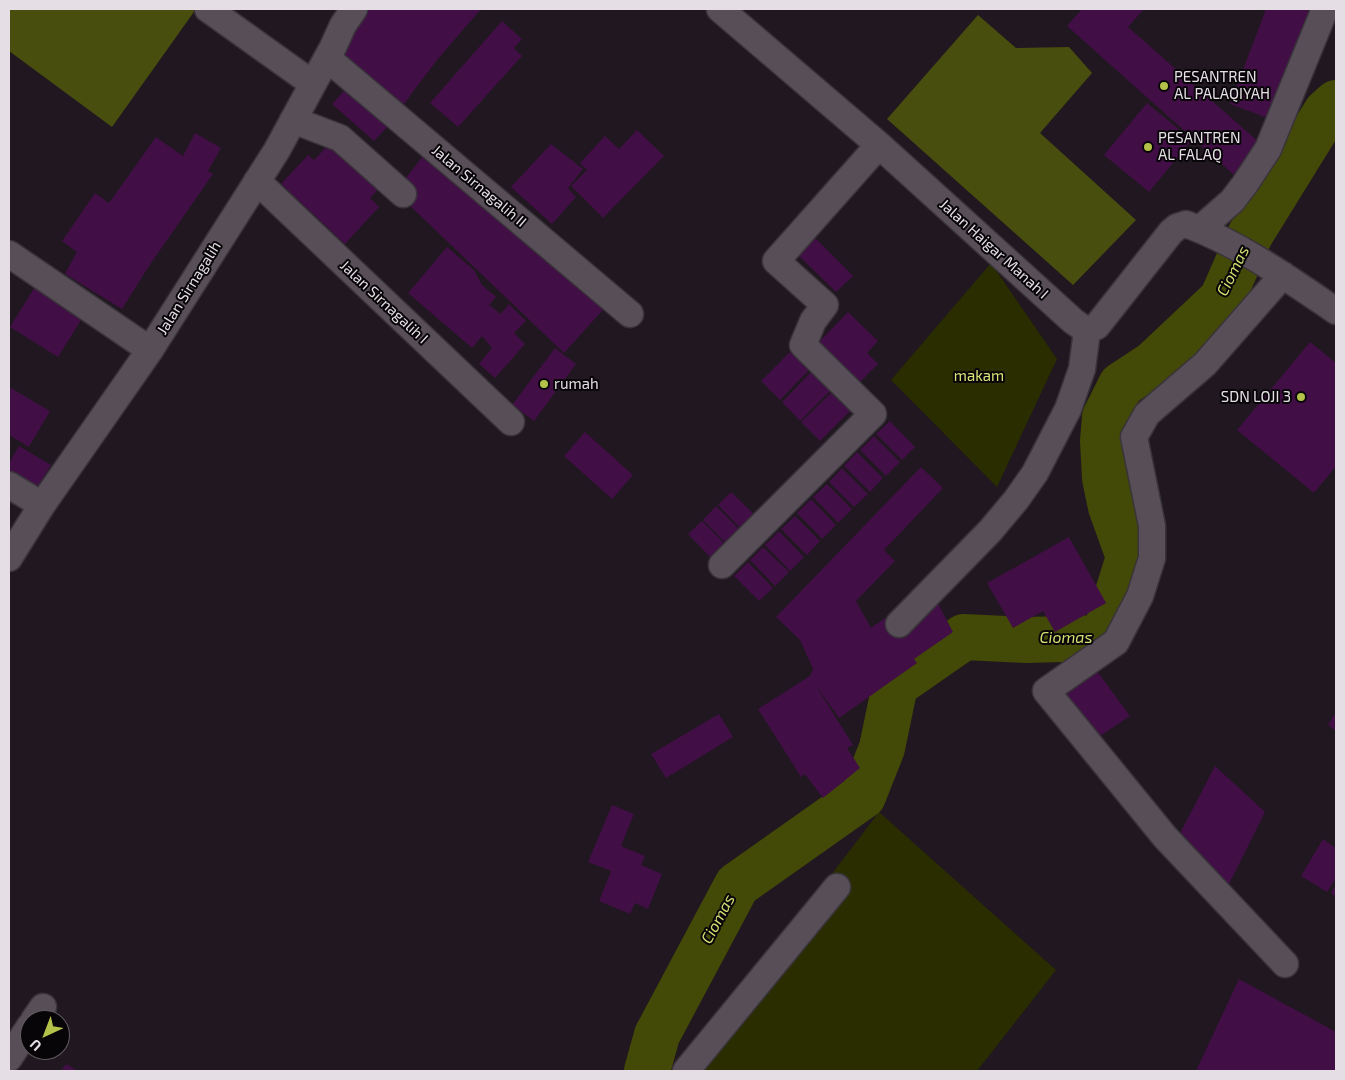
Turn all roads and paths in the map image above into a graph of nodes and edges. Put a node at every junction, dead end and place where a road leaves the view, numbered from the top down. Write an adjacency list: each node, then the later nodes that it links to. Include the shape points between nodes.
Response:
1 (208, 9): 6 (street)
2 (354, 9): 5 (street, Jalan Sirnagalih)
3 (720, 9): 8 (street, Jalan Haigar Manah I)
4 (1326, 9): 11 (street, via 1268,149)
5 (328, 58): 6 (street, Jalan Sirnagalih); 15 (street, Jalan Sirnagalih II)
6 (313, 84): 7 (street, Jalan Sirnagalih)
7 (293, 120): 9 (street, Jalan Sirnagalih); 10 (street, via 340,138)
8 (879, 145): 16 (street, Jalan Haigar Manah I); 22 (street, via 776,261 825,305 813,321 803,345 873,414)
9 (257, 181): 17 (street, Jalan Sirnagalih); 18 (street, Jalan Sirnagalih I)
10 (403, 194)
11 (1208, 233): 13 (street); 16 (street, via 1186,224 1177,227 1097,326)
12 (9, 254): 17 (street)
13 (1276, 270): 14 (street); 25 (street, via 1204,364 1147,414 1134,437 1152,526 1152,558 1140,596 1116,642 1046,691 1165,837)
14 (1336, 311)
15 (630, 314)
16 (1087, 331): 23 (street, via 1082,369 1068,409 1034,473 990,530)
17 (150, 350): 20 (street, Jalan Sirnagalih)
18 (511, 422)
19 (9, 485): 20 (street)
20 (42, 505): 21 (street, Jalan Sirnagalih)
21 (9, 558)
22 (722, 564)
23 (899, 624)
24 (837, 887): 28 (street)
25 (1285, 964)
26 (20, 1042): 27 (street)
27 (9, 1058)
28 (686, 1071)

